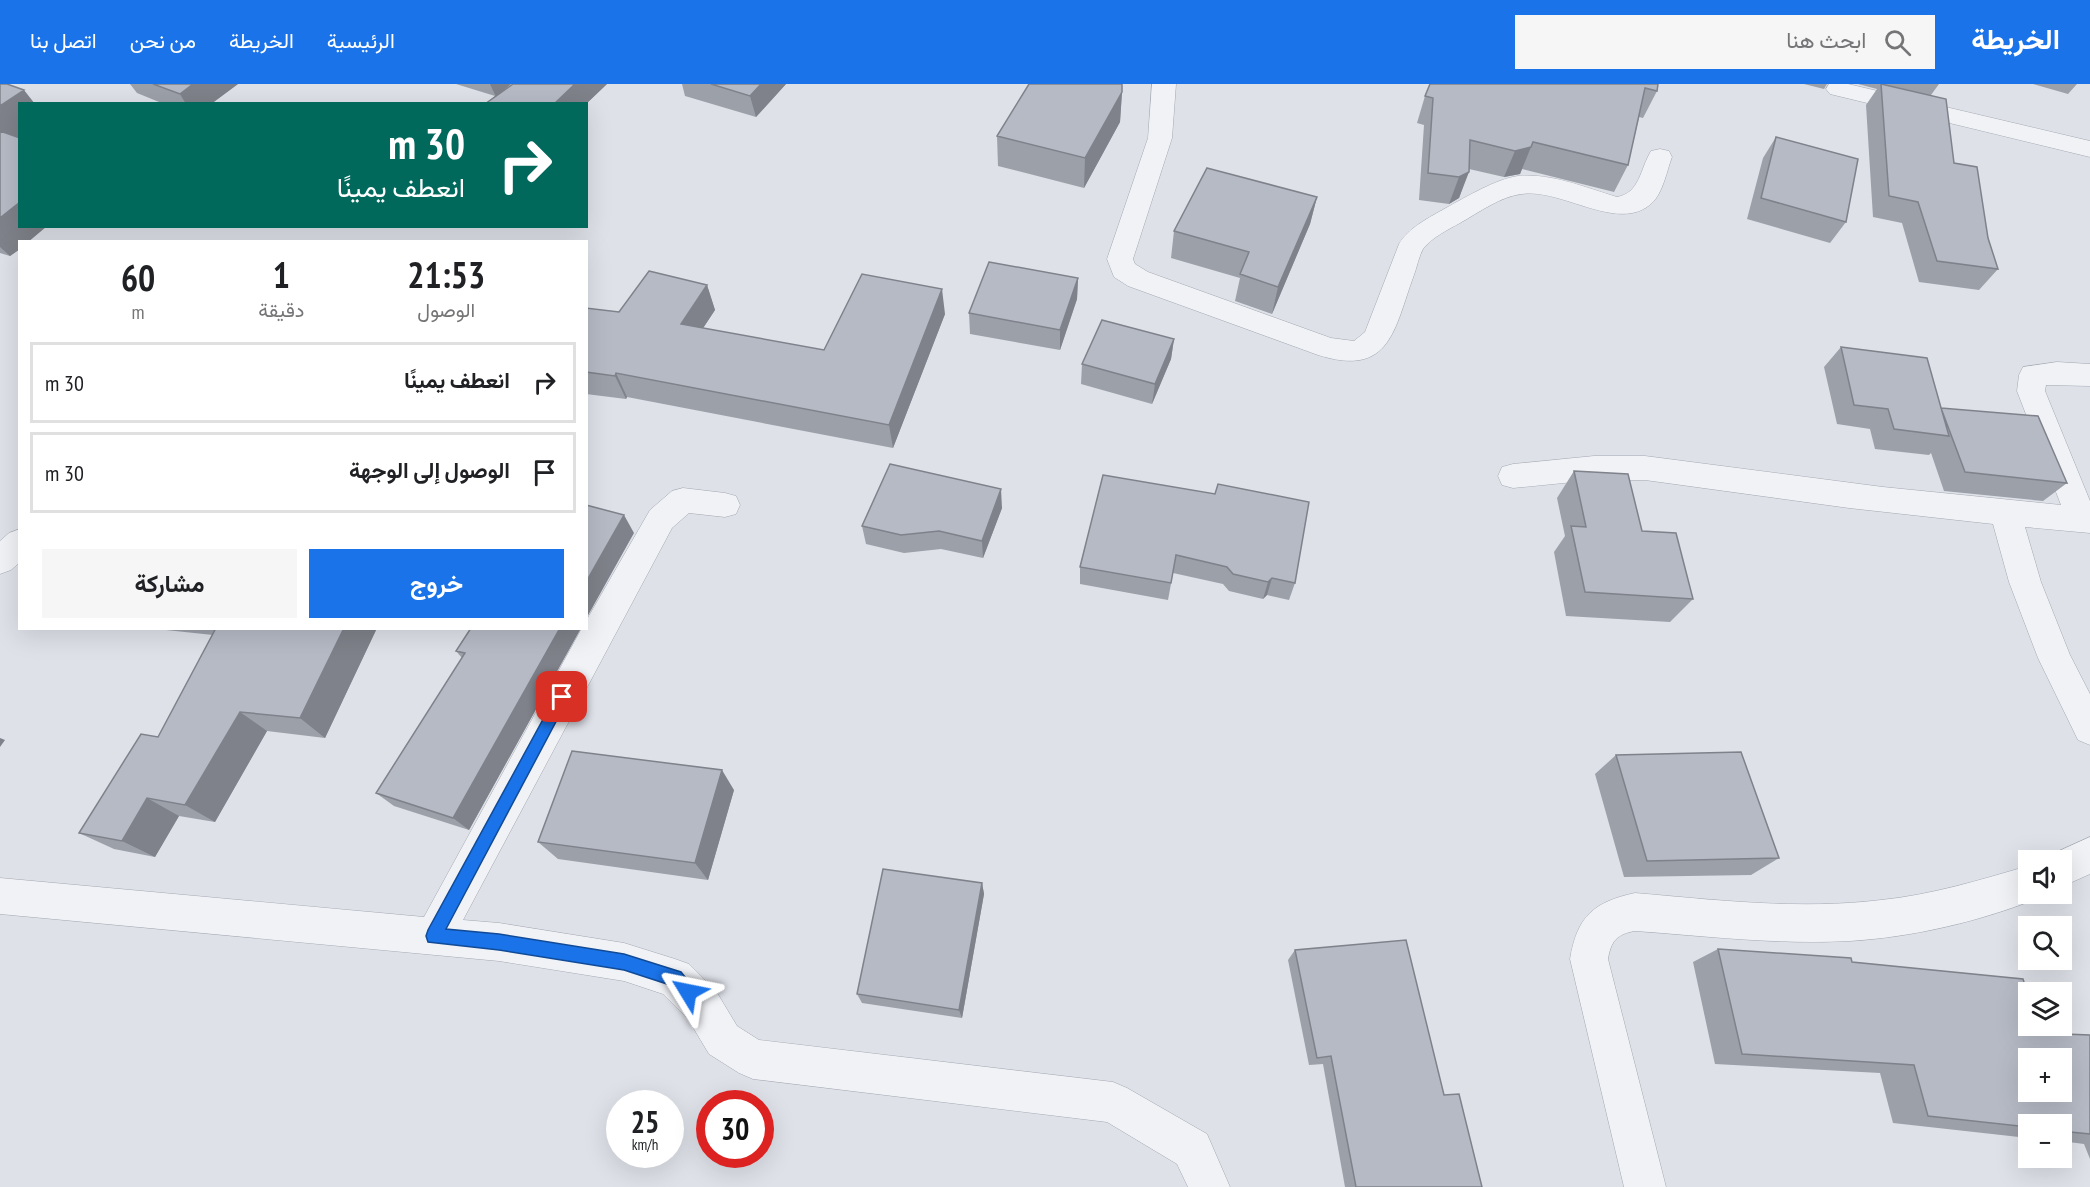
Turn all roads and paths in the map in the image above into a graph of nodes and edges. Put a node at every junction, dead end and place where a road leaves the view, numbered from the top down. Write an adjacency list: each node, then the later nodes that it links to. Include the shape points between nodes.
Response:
1 (1164, 84): 4 (street, via 1160,138 1120,259 1124,270 1138,279 1328,348 1356,353 1377,337 1412,244 1439,223 1518,185 1550,186 1617,206 1633,204 1644,196)
2 (1838, 89): 3 (street)
3 (2090, 149)
4 (1659, 157)
5 (2090, 375): 9 (street, via 2033,375 2031,391)
6 (1513, 476): 8 (street, via 1621,467 1678,471)
7 (725, 505): 15 (street, via 682,500 661,519)
8 (2006, 514): 9 (street); 12 (street, via 2025,582 2050,647)
9 (2086, 520)
10 (18, 544): 11 (street)
11 (0, 561)
12 (2090, 729)
13 (2018, 887): 17 (street, via 1959,905 1880,919 1797,922 1635,912 1616,915 1601,924 1592,939 1589,959)
14 (0, 896): 15 (street)
15 (434, 936): 16 (street, via 624,962 675,978 702,1005 723,1040 753,1059 1113,1102 1192,1149)
16 (1209, 1187)
17 (1645, 1187)

